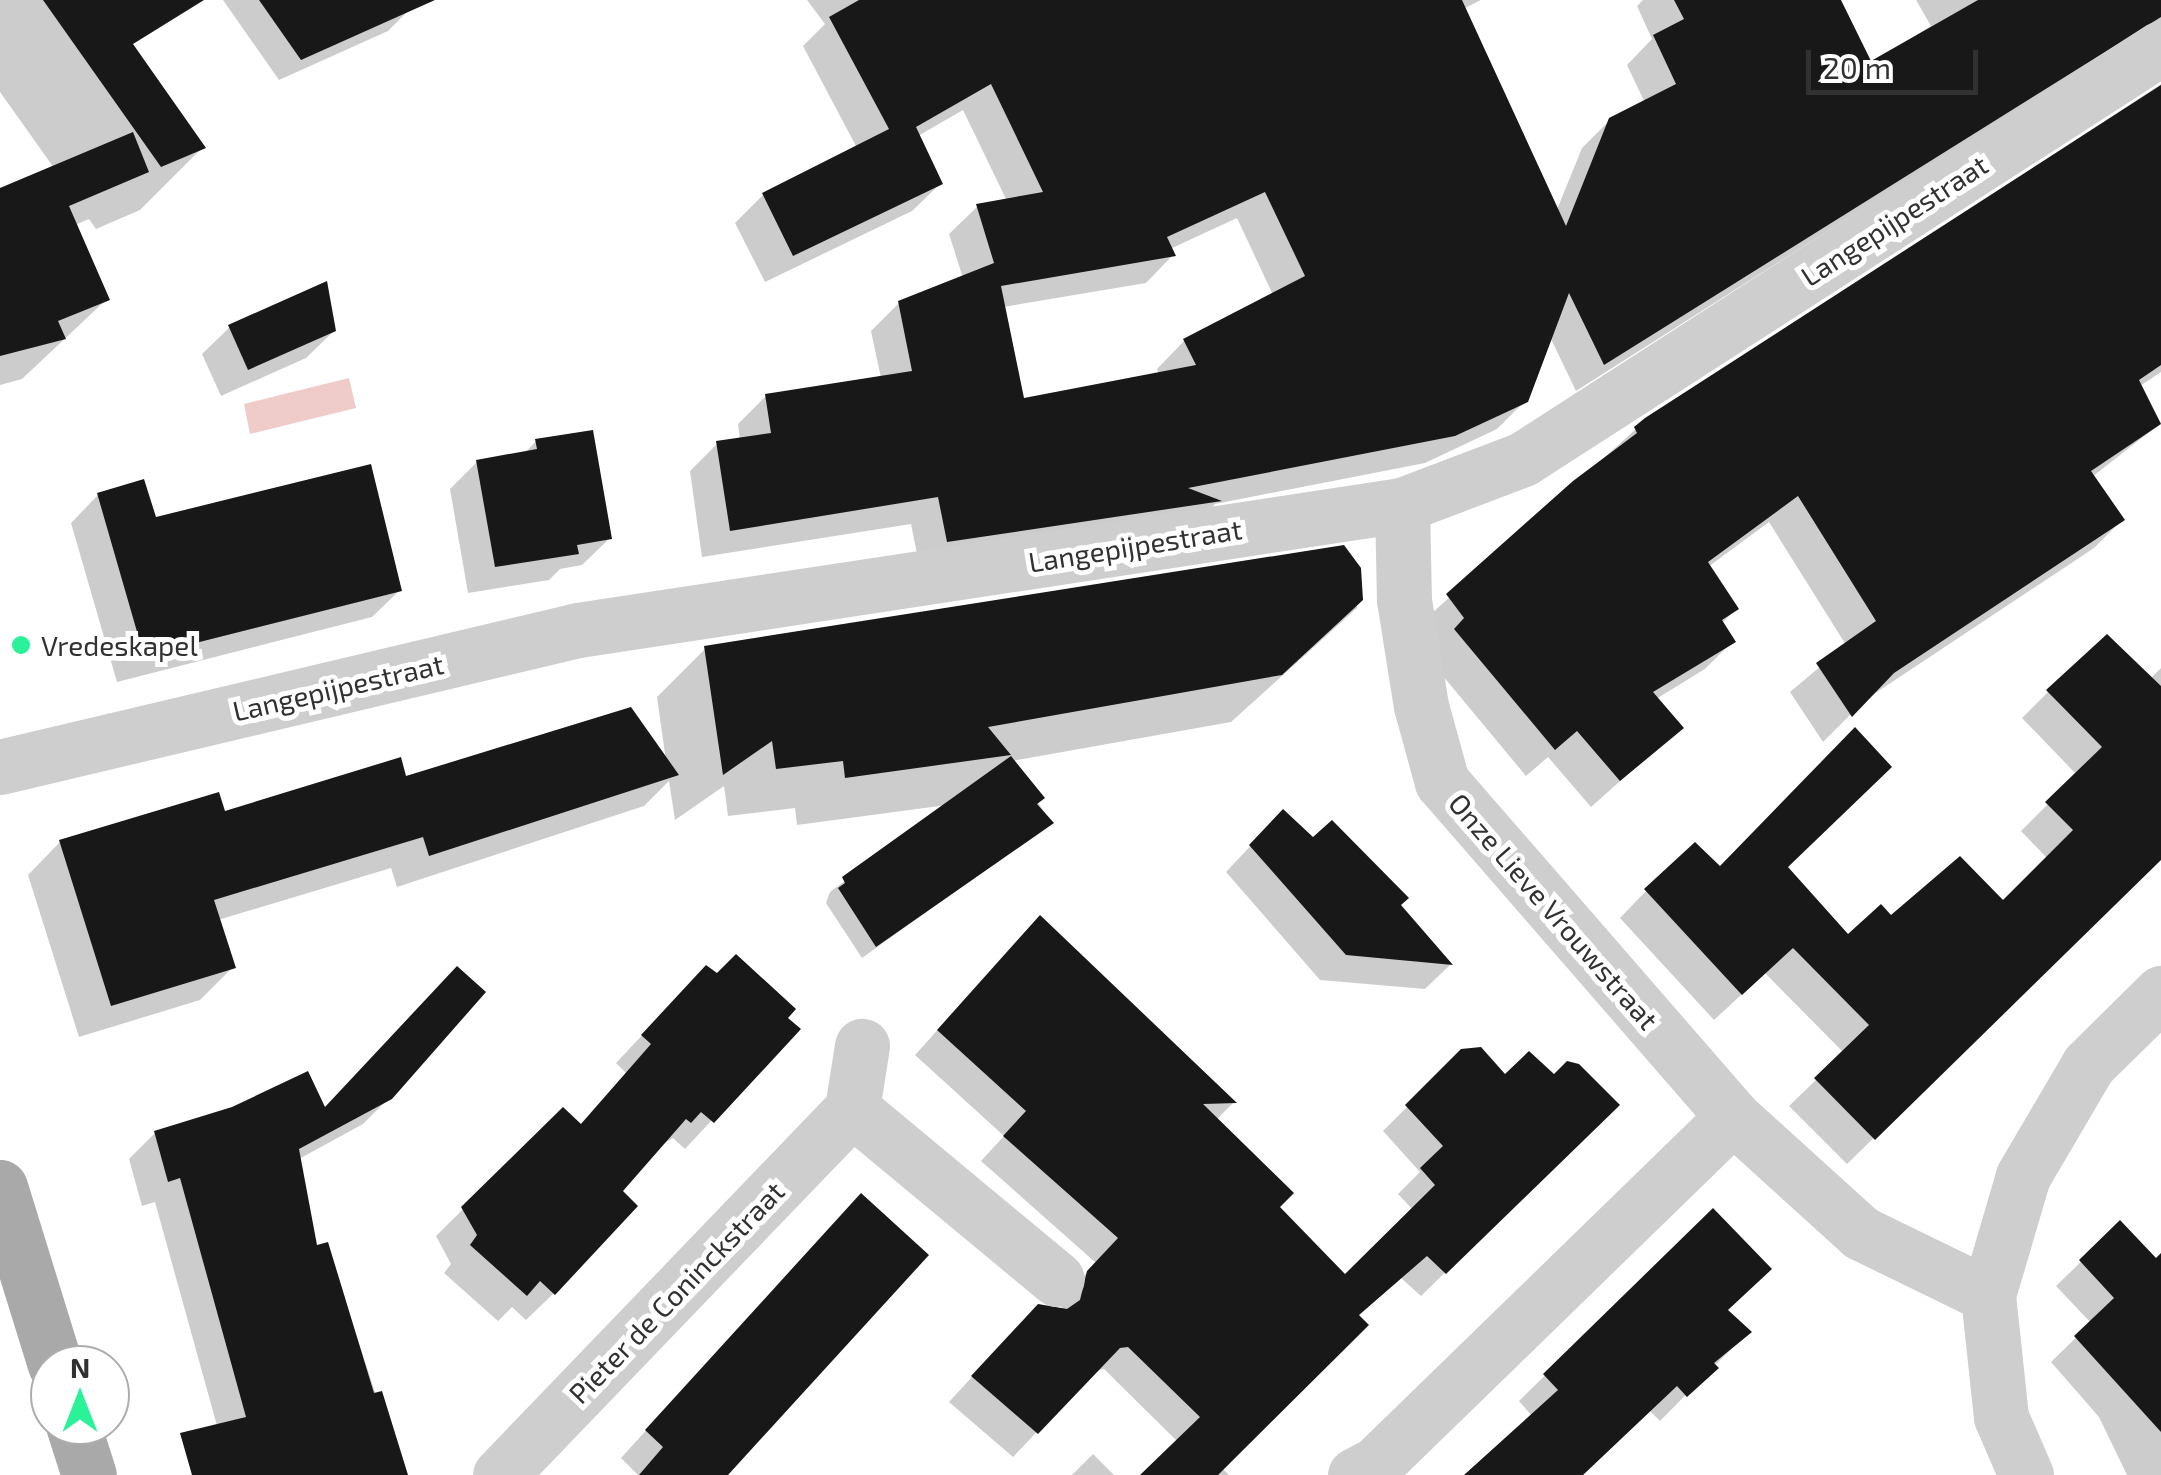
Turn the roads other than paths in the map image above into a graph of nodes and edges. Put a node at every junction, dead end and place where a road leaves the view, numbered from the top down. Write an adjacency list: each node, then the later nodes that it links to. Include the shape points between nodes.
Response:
1 (2161, 48): 2 (street, Langepijpestraat, via 1523,458)
2 (1402, 505): 3 (street, Langepijpestraat, via 578,630); 7 (street, Onze Lieve Vrouwstraat, via 1404,600 1421,706 1442,782)
3 (0, 767)
4 (2161, 993): 10 (street, via 2088,1066 2024,1176)
5 (862, 1046): 6 (street)
6 (852, 1109): 9 (street); 14 (street, Pieter de Coninckstraat)
7 (1733, 1118): 10 (street, Onze Lieve Vrouwstraat, via 1862,1233); 15 (street, via 1376,1464)
8 (0, 1187): 11 (main road)
9 (1057, 1279)
10 (1988, 1294): 16 (street, via 2001,1417)
11 (49, 1345)
12 (79, 1445): 13 (main road)
13 (88, 1475)
14 (500, 1475)
15 (1355, 1475)
16 (2026, 1475)

